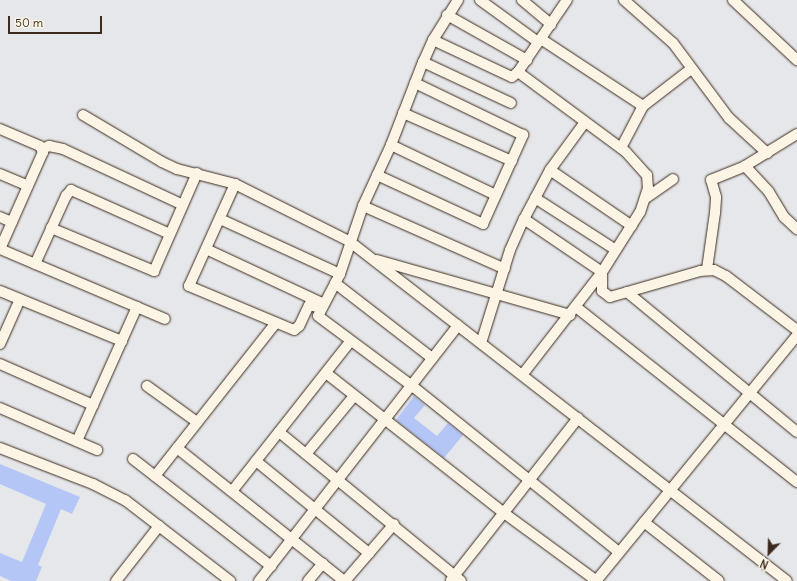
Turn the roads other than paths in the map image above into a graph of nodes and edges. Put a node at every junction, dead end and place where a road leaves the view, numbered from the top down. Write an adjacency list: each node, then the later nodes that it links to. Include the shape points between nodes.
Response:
1 (458, 0): 7 (street)
2 (480, 0): 10 (street)
3 (522, 0): 8 (street)
4 (624, 0): 14 (street, via 673,43)
5 (733, 0): 12 (street)
6 (564, 1): 8 (street)
7 (447, 15): 9 (street); 11 (street)
8 (551, 24): 10 (street)
9 (433, 40): 13 (street); 15 (street, via 508,76)
10 (540, 40): 11 (street); 18 (street)
11 (527, 60): 15 (street)
12 (797, 60)
13 (423, 62): 16 (street); 17 (street)
14 (692, 69): 18 (street, via 654,95); 27 (street, via 729,118)
15 (518, 72): 21 (street)
16 (415, 83): 19 (street); 28 (street, via 523,136)
17 (511, 103)
18 (643, 106): 25 (street)
19 (403, 113): 24 (street); 28 (street)
20 (83, 115): 31 (street, via 162,162)
21 (585, 122): 25 (street); 30 (street)
22 (0, 129): 26 (street)
23 (797, 134): 27 (street)
24 (391, 145): 33 (street); 37 (street)
25 (621, 148): 39 (street, via 647,175)
26 (42, 149): 36 (street); 40 (street, via 49,146 63,149)
27 (767, 153): 29 (street)
28 (512, 161): 37 (street)
29 (745, 166): 48 (street, via 769,192 784,217); 57 (street, via 711,180 716,197)
30 (550, 170): 38 (street); 46 (street)
31 (197, 173): 35 (street); 40 (street)
32 (0, 174): 36 (street)
33 (376, 175): 37 (street, via 483,224); 41 (street)
34 (672, 179): 39 (street)
35 (235, 184): 43 (street); 50 (street)
36 (28, 186): 45 (street)
37 (496, 195)
38 (535, 198): 44 (street); 53 (street)
39 (646, 198): 46 (street)
40 (183, 205): 49 (street)
41 (363, 206): 50 (street); 56 (street)
42 (0, 217): 45 (street)
43 (220, 219): 52 (street); 59 (street)
44 (524, 219): 56 (street); 58 (street)
45 (12, 222): 51 (street)
46 (632, 226): 53 (street)
47 (51, 228): 49 (street, via 71,190); 49 (street, via 154,271); 55 (street)
48 (797, 229)
49 (170, 234)
50 (349, 241): 54 (street); 59 (street)
51 (0, 249): 55 (street)
52 (206, 249): 64 (street); 68 (street, via 189,286)
53 (616, 250): 58 (street)
54 (373, 259): 62 (street); 69 (street)
55 (35, 264): 65 (street)
56 (505, 269): 62 (street)
57 (707, 269): 61 (street); 70 (street, via 726,276)
58 (602, 272): 61 (street, via 602,291 610,297); 66 (street)
59 (338, 279): 64 (street); 76 (street)
60 (0, 291): 63 (street)
61 (627, 292): 82 (street)
62 (497, 293): 66 (street); 74 (street)
63 (20, 299): 72 (street); 75 (street)
64 (322, 306): 68 (street, via 309,305 297,329); 73 (street, via 318,316 320,319)
65 (138, 307): 67 (street); 72 (street)
66 (573, 311): 79 (street); 89 (street)
67 (165, 319)
68 (276, 322): 88 (street)
69 (458, 325): 74 (street); 76 (street)
70 (797, 330)
71 (797, 335): 82 (street)
72 (122, 341): 84 (street)
73 (350, 342): 78 (street); 80 (street)
74 (481, 343): 79 (street)
75 (0, 344)
76 (432, 358): 80 (street)
77 (0, 364): 84 (street)
78 (326, 373): 83 (street); 90 (street)
79 (522, 375): 86 (street)
80 (411, 385): 87 (street); 101 (street)
81 (147, 386): 88 (street)
82 (749, 393): 89 (street); 91 (street)
83 (354, 396): 87 (street); 96 (street)
84 (93, 405): 92 (street)
85 (0, 408): 92 (street)
86 (578, 418): 101 (street); 104 (street)
87 (384, 420): 100 (street); 106 (street)
88 (197, 422): 94 (street)
89 (724, 424): 102 (street); 104 (street)
90 (279, 432): 96 (street); 98 (street)
91 (797, 432)
92 (77, 442): 95 (street)
93 (0, 448): 109 (street, via 110,492)
94 (177, 448): 99 (street); 103 (street)
95 (97, 450)
96 (306, 454): 100 (street)
97 (133, 459): 99 (street)
98 (256, 460): 103 (street); 105 (street)
99 (155, 476): 114 (street)
100 (337, 479): 105 (street); 108 (street)
101 (530, 479): 106 (street); 111 (street)
102 (796, 481)
103 (233, 490): 110 (street)
104 (670, 490): 107 (street); 123 (street)
105 (315, 508): 110 (street); 112 (street)
106 (504, 513): 115 (street); 121 (street)
107 (644, 522): 111 (street); 122 (street)
108 (394, 524): 112 (street); 115 (street)
109 (159, 526): 116 (street); 117 (street)
110 (292, 538): 113 (street); 114 (street)
111 (619, 552): 121 (street)
112 (369, 553): 120 (street)
113 (323, 563): 119 (street); 120 (street)
114 (271, 566): 118 (street)
115 (455, 579)
116 (116, 581)
117 (230, 581)
118 (259, 581)
119 (308, 581)
120 (345, 581)
121 (596, 581)
122 (719, 581)
123 (787, 581)

